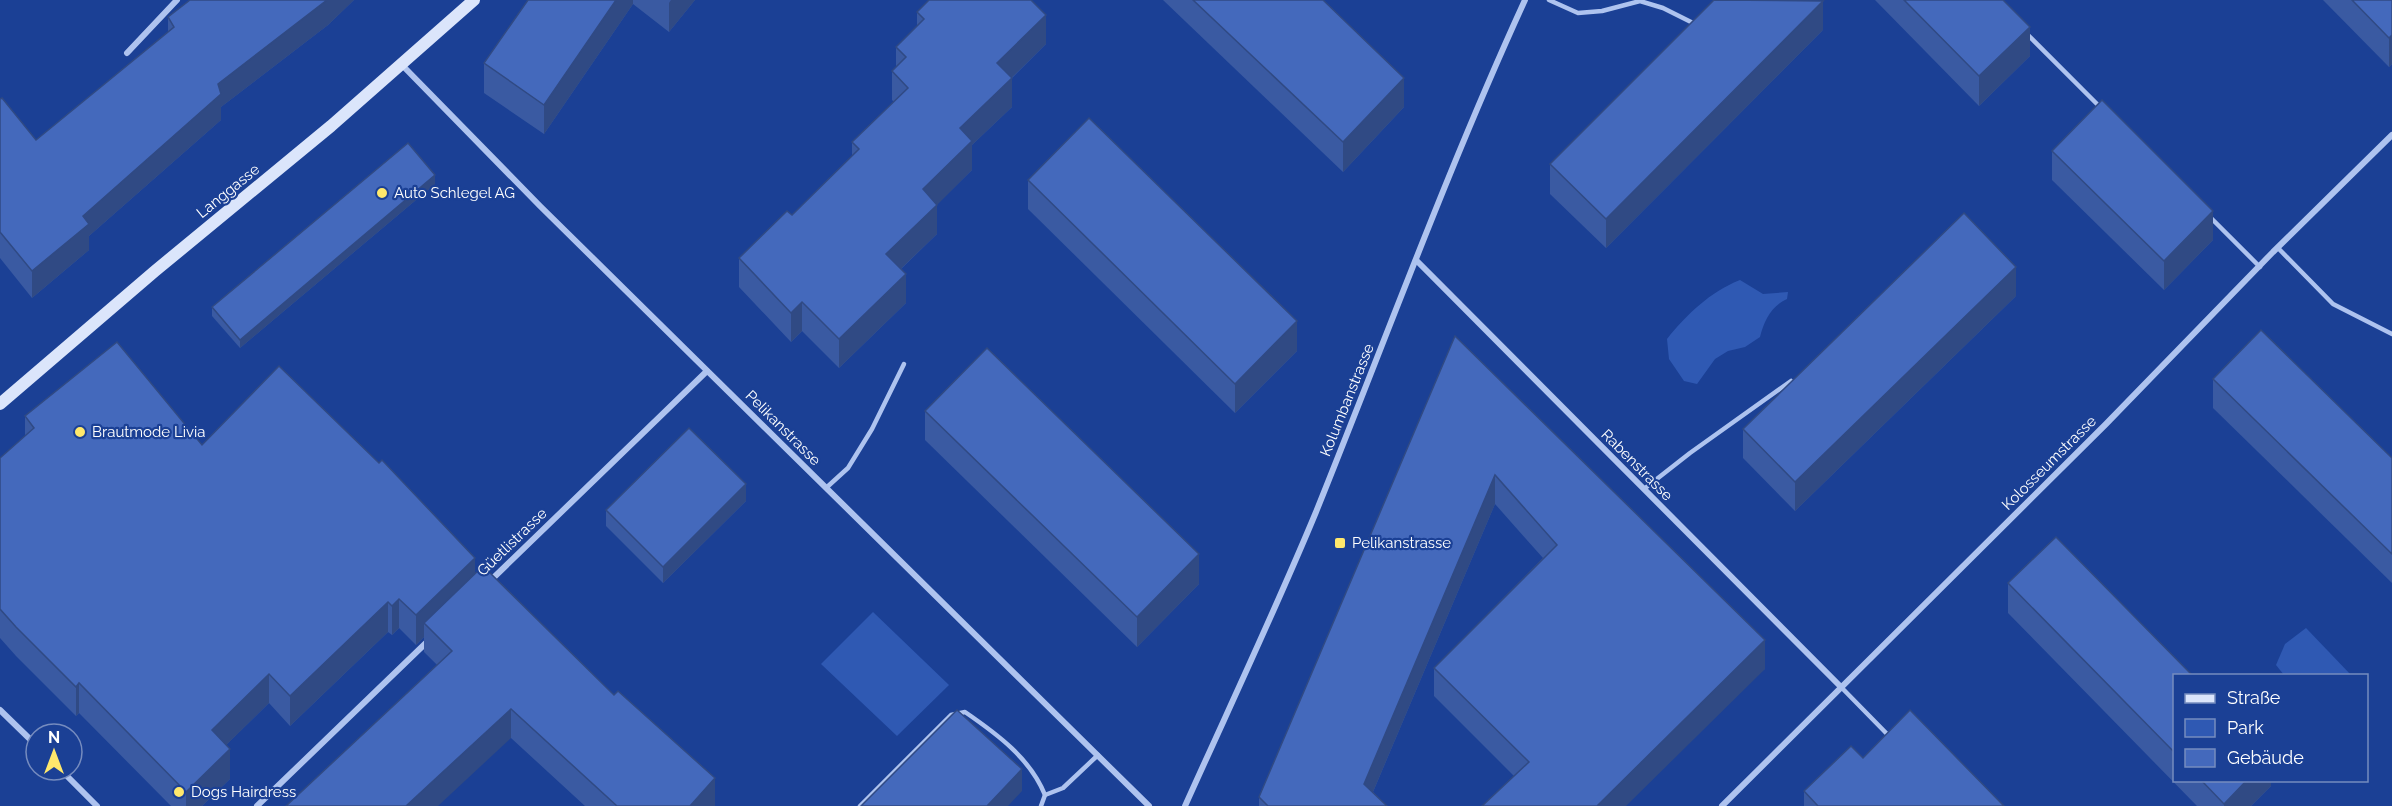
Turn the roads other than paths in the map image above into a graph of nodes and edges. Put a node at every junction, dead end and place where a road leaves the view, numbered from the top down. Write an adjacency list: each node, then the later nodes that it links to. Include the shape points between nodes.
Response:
1 (177, 0): 7 (street)
2 (474, 0): 8 (main road, Langgasse)
3 (1524, 0): 13 (street, Kolumbanstrasse, via 1485,86)
4 (1549, 0): 6 (lane, via 1578,13 1640,1)
5 (2017, 24): 9 (lane)
6 (1699, 26)
7 (127, 53)
8 (402, 64): 17 (street, Pelikanstrasse); 19 (main road, Langgasse)
9 (2106, 112)
10 (2392, 135): 12 (street, Kolosseumstrasse)
11 (2202, 210): 14 (lane)
12 (2278, 248): 14 (street, Kolosseumstrasse); 15 (lane, via 2332,304)
13 (1416, 260): 21 (street, Rabenstrasse); 36 (street, Kolumbanstrasse, via 1311,524)
14 (2260, 267): 24 (street, Kolosseumstrasse)
15 (2392, 334)
16 (904, 364): 20 (lane, via 848,468)
17 (707, 371): 20 (street, Pelikanstrasse); 22 (street, Güetlistrasse)
18 (1791, 381): 21 (lane)
19 (0, 404)
20 (826, 488): 28 (street, Pelikanstrasse)
21 (1644, 489): 24 (street, Rabenstrasse)
22 (486, 585)
23 (435, 634): 32 (street)
24 (1841, 687): 27 (lane); 37 (street, Kolosseumstrasse)
25 (0, 710): 26 (street)
26 (24, 733)
27 (1890, 737)
28 (1098, 754): 30 (lane, via 1063,788); 35 (street, Pelikanstrasse)
29 (73, 782): 31 (street)
30 (1045, 795): 33 (lane, via 1038,777 1001,737 965,712 951,715); 34 (lane)
31 (97, 806)
32 (257, 806)
33 (860, 806)
34 (1041, 806)
35 (1149, 806)
36 (1185, 806)
37 (1722, 806)

